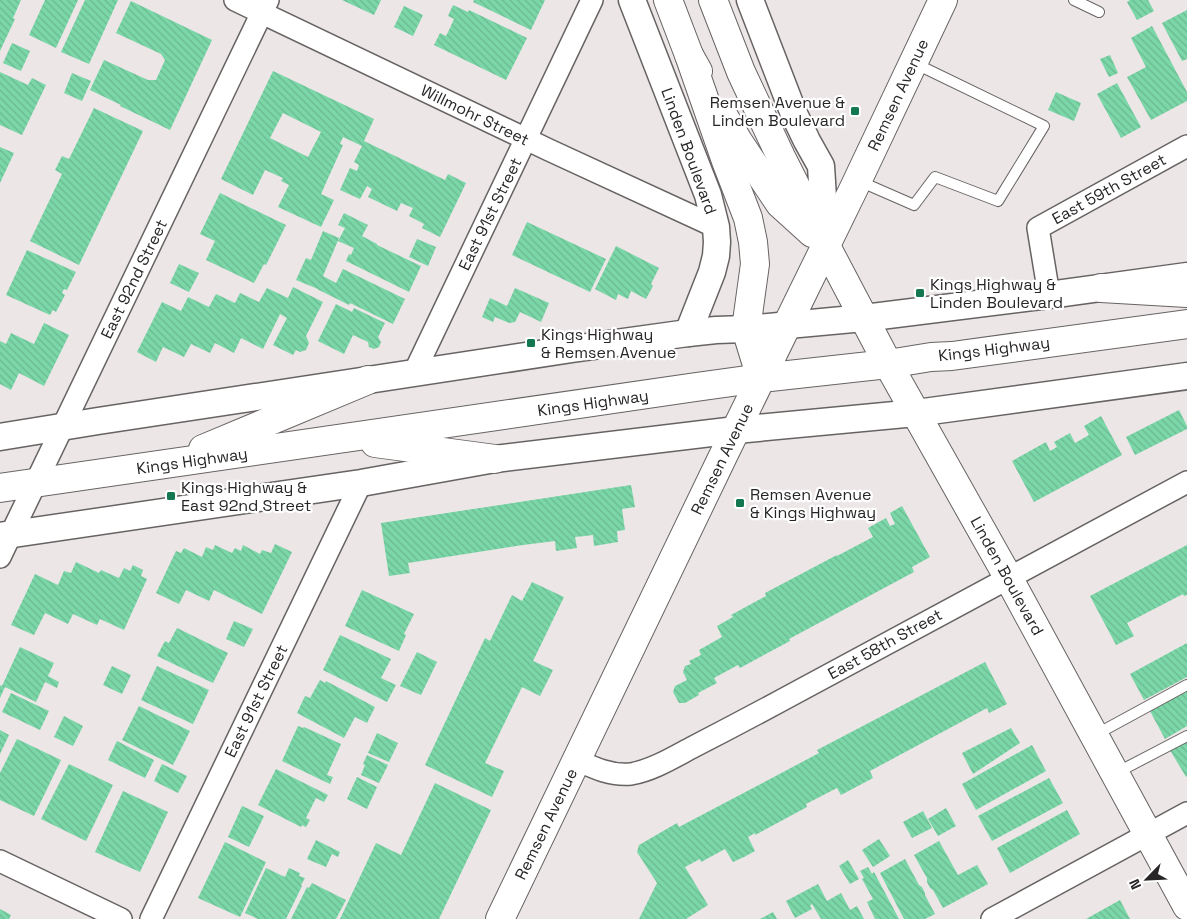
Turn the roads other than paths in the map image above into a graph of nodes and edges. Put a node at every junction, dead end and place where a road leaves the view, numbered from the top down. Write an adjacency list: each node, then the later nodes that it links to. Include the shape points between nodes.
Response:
1 (235, 0): 9 (street, Willmohr Street)
2 (592, 0): 13 (street, East 91st Street)
3 (632, 0): 16 (street, Linden Boulevard, via 708,195)
4 (668, 0): 11 (main road, Linden Boulevard)
5 (713, 0): 17 (main road, Linden Boulevard, via 745,81)
6 (750, 0): 17 (street, Linden Boulevard, via 794,114 821,166)
7 (944, 0): 12 (main road, Remsen Avenue)
8 (1074, 0): 10 (lane)
9 (265, 6): 13 (street, Willmohr Street); 35 (street, East 92nd Street)
10 (1098, 12)
11 (689, 55): 17 (main road, Linden Boulevard, via 738,141 780,204); 26 (main road, via 748,218 753,242 755,264)
12 (914, 62): 15 (main road, Remsen Avenue); 15 (lane, via 1044,126 998,201 935,177 914,205)
13 (526, 139): 16 (street, Willmohr Street); 30 (street, East 91st Street)
14 (1187, 146): 21 (street, East 59th Street, via 1038,228)
15 (857, 180): 17 (main road, Remsen Avenue)
16 (716, 227): 28 (street, Linden Boulevard, via 716,256 712,272)
17 (826, 246): 22 (main road, Linden Boulevard); 24 (main road, Remsen Avenue)
18 (1187, 276): 19 (street)
19 (1101, 288): 20 (main road); 21 (street)
20 (1187, 293)
21 (1049, 295): 22 (street)
22 (864, 318): 24 (street); 29 (main road, Linden Boulevard)
23 (1187, 324): 25 (main road, Kings Highway)
24 (787, 325): 26 (street); 32 (main road, Remsen Avenue)
25 (1157, 328): 27 (main road); 29 (main road, Kings Highway)
26 (746, 329): 28 (street); 32 (main road)
27 (1187, 330)
28 (688, 333): 30 (street)
29 (888, 364): 32 (main road, Kings Highway); 34 (main road, Linden Boulevard)
30 (414, 373): 33 (street)
31 (1187, 376): 34 (street)
32 (761, 378): 36 (main road, Remsen Avenue); 38 (main road, Kings Highway)
33 (368, 380): 35 (street); 40 (main road)
34 (916, 413): 36 (street); 46 (main road, Linden Boulevard)
35 (63, 426): 37 (street); 43 (street, East 92nd Street)
36 (736, 430): 39 (street); 50 (main road, Remsen Avenue)
37 (0, 437)
38 (344, 439): 39 (main road); 40 (main road, Kings Highway)
39 (495, 459): 42 (street)
40 (168, 465): 43 (main road, Kings Highway)
41 (1187, 482): 46 (street, East 58th Street)
42 (361, 483): 45 (street); 57 (street, East 91st Street)
43 (35, 484): 44 (main road, Kings Highway); 45 (street, East 92nd Street)
44 (0, 488)
45 (4, 543)
46 (1008, 577): 48 (main road, Linden Boulevard); 50 (street, East 58th Street, via 647,769 617,774 598,770)
47 (1187, 685): 48 (lane)
48 (1094, 736): 51 (main road, Linden Boulevard)
49 (1187, 736): 51 (lane)
50 (577, 760): 58 (main road, Remsen Avenue)
51 (1115, 774): 53 (main road, Linden Boulevard)
52 (1187, 813): 53 (street)
53 (1148, 834): 55 (main road, Linden Boulevard); 59 (street)
54 (0, 861): 56 (street)
55 (1187, 906)
56 (121, 919)
57 (151, 919)
58 (500, 919)
59 (992, 919)

